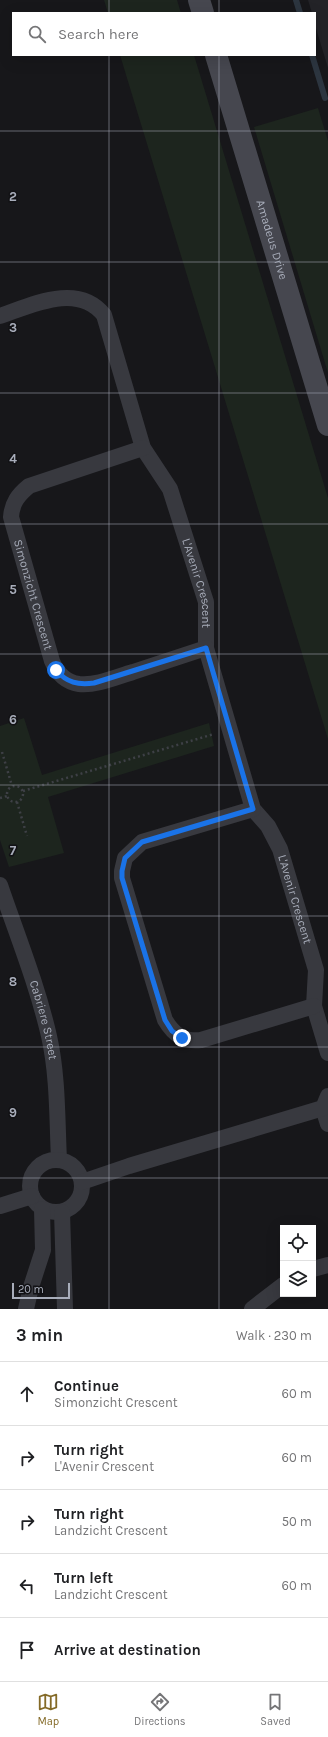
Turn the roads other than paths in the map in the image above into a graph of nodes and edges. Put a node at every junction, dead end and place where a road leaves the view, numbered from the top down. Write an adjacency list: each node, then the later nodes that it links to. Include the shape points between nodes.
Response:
1 (199, 0): 2 (street)
2 (203, 12)
3 (216, 56): 5 (street, Amadeus Drive)
4 (0, 316): 6 (street, L'Avenir Crescent, via 50,300 71,297 84,300 100,310 104,315)
5 (328, 425)
6 (144, 448): 7 (street, L'Avenir Crescent, via 170,489 206,602); 7 (street, Simonzicht Crescent, via 35,483 21,492 13,505 11,517 52,661 63,678 87,684 111,679)
7 (206, 648): 8 (street, L'Avenir Crescent)
8 (253, 809): 10 (street, L'Avenir Crescent, via 268,826 280,849 316,970); 10 (street, via 142,842 125,858 122,878 165,1020 172,1031 192,1041)
9 (0, 885): 14 (street, Cabriere Street, via 38,996 49,1037 56,1076)
10 (314, 1006): 11 (street, L'Avenir Crescent)
11 (328, 1052)
12 (326, 1102): 13 (street); 15 (street)
13 (328, 1124)
14 (59, 1160): 15 (street, via 74,1167); 16 (street, via 47,1162 35,1171 30,1187)
15 (82, 1182): 19 (street, via 79,1199 74,1206)
16 (32, 1196): 17 (street); 18 (street)
17 (0, 1206)
18 (42, 1209): 19 (street); 23 (street, via 43,1250)
19 (62, 1212): 24 (street)
20 (328, 1265): 21 (street)
21 (316, 1268)
22 (280, 1287): 25 (street)
23 (26, 1309)
24 (65, 1309)
25 (252, 1309)

